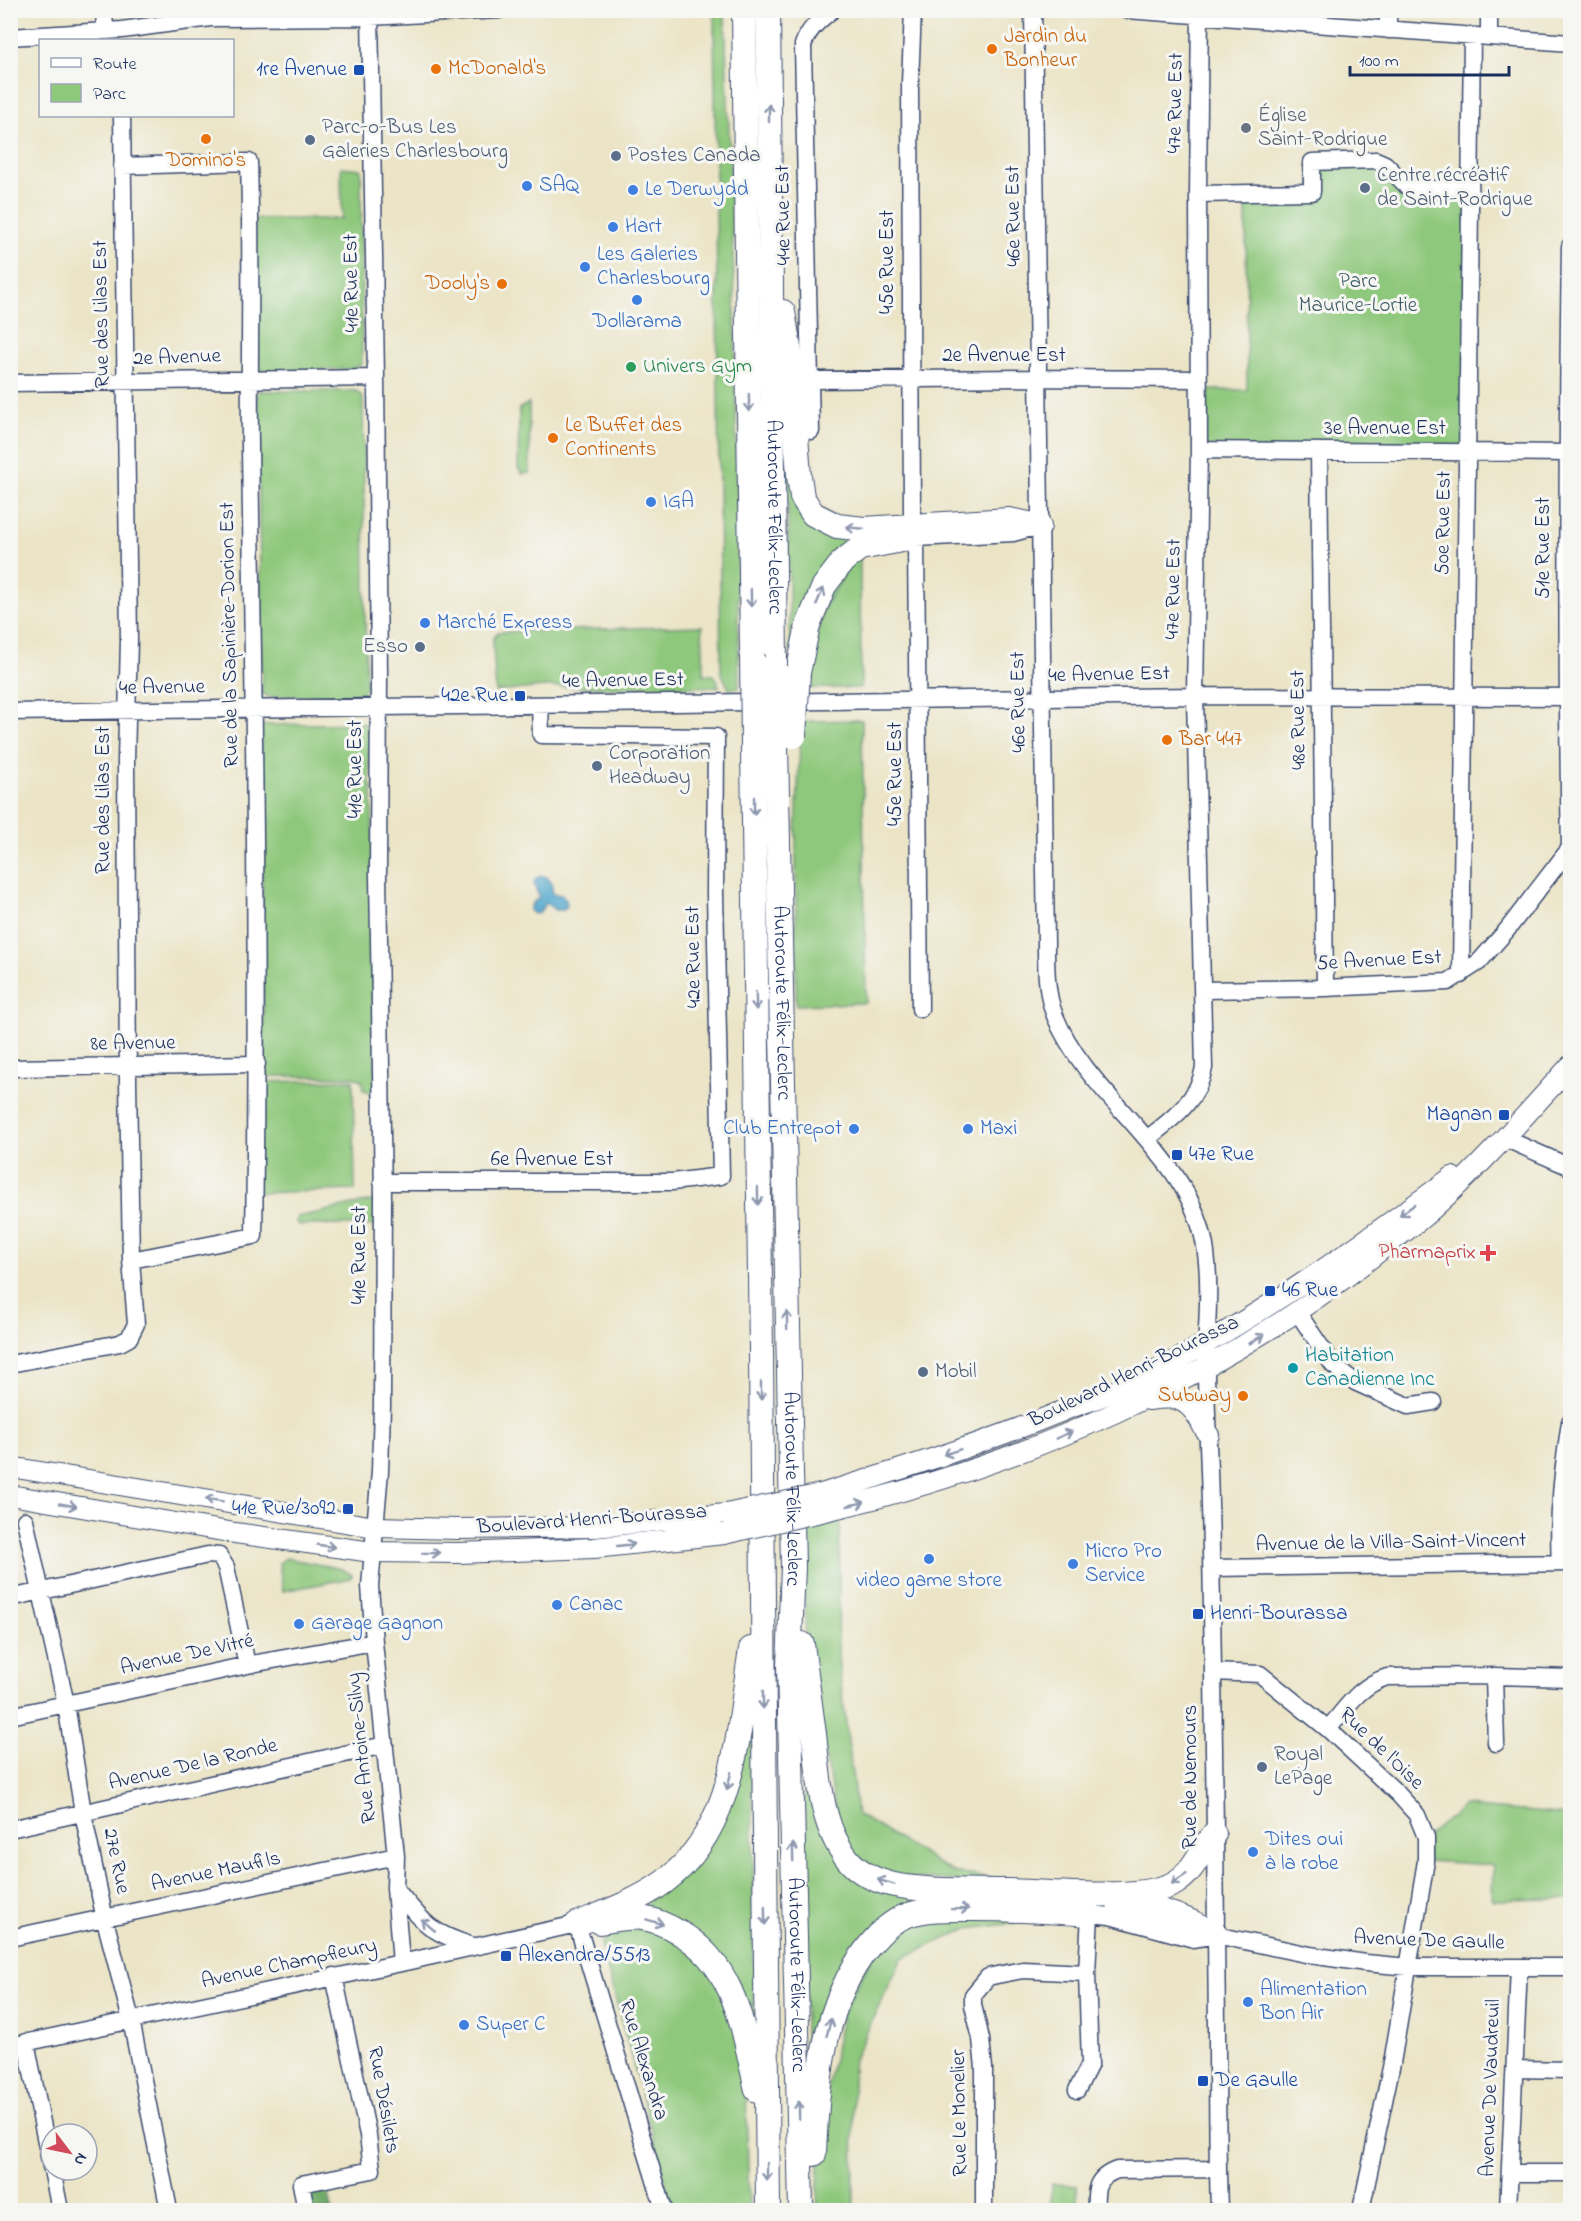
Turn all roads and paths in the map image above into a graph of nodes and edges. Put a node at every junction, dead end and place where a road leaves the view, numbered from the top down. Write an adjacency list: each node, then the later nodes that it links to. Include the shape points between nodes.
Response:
1 (104, 10): 18 (street)
2 (268, 10): 15 (street)
3 (498, 10): 14 (street)
4 (731, 10): 23 (highway)
5 (744, 10): 23 (highway, Autoroute Félix-Leclerc)
6 (768, 10): 23 (highway, Autoroute Félix-Leclerc)
7 (832, 10): 34 (street, 44e Rue Est, via 815,23 803,45)
8 (913, 10): 35 (street, 45e Rue Est)
9 (1033, 10): 32 (street, 46e Rue Est)
10 (1127, 10): 13 (street)
11 (1388, 10): 17 (street)
12 (1489, 10): 21 (street)
13 (1200, 13): 16 (street); 27 (street, 47e Rue Est)
14 (370, 14): 15 (street); 31 (street, 41e Rue Est)
15 (204, 16): 18 (street)
16 (1294, 17): 17 (street)
17 (1388, 30): 19 (street)
18 (116, 34): 20 (street)
19 (1472, 36): 21 (street); 26 (street, 50e Rue Est)
20 (10, 37)
21 (1489, 37): 22 (street)
22 (1570, 43)
23 (749, 53): 29 (highway, Autoroute Félix-Leclerc, one-way to 23); 59 (highway, Autoroute Félix-Leclerc, one-way to 59, bridge, via 752,654)
24 (122, 117): 25 (street, Rue des Lilas Est)
25 (122, 166): 30 (street, Rue de la Sapinière-Dorion Est, via 249,162); 36 (street, Rue des Lilas Est)
26 (1470, 189): 27 (street, via 1410,189 1376,160 1312,162 1312,192); 41 (street, 50e Rue Est)
27 (1198, 194): 33 (street, 47e Rue Est)
28 (1570, 246): 42 (street, 51e Rue Est)
29 (771, 256): 44 (highway, one-way to 29, via 1009,520 864,529 837,526 813,514 802,497 790,354); 59 (highway, Autoroute Félix-Leclerc, bridge)
30 (249, 378): 31 (street, 2e Avenue); 36 (street, 2e Avenue); 54 (street, Rue de la Sapinière-Dorion Est)
31 (376, 378): 53 (street, 41e Rue Est)
32 (1039, 378): 33 (street, 2e Avenue Est); 35 (street, 2e Avenue Est); 44 (street, 46e Rue Est)
33 (1198, 379): 39 (street, 47e Rue Est)
34 (810, 380): 35 (street, 2e Avenue Est); 38 (street, 44e Rue Est)
35 (911, 380): 43 (street, 45e Rue Est)
36 (126, 382): 37 (street, 2e Avenue); 56 (street, Rue des Lilas Est)
37 (10, 383)
38 (811, 431)
39 (1199, 450): 40 (street, 3e Avenue Est); 46 (street, 47e Rue Est)
40 (1319, 452): 41 (street, 3e Avenue Est); 47 (street, 48e Rue Est)
41 (1467, 452): 42 (street, 3e Avenue Est); 48 (street, 50e Rue Est)
42 (1569, 453): 49 (street, 51e Rue Est)
43 (912, 514)
44 (1038, 526): 45 (street, via 1013,533); 50 (street, 46e Rue Est)
45 (916, 538): 51 (street, 45e Rue Est); 59 (highway, one-way to 45, bridge, via 798,673 808,625 824,586 843,561 860,548)
46 (1195, 696): 47 (street, 4e Avenue Est); 50 (street, 4e Avenue Est); 63 (street, 47e Rue Est)
47 (1322, 696): 48 (street, 4e Avenue Est); 62 (street, 48e Rue Est)
48 (1464, 696): 49 (street, 4e Avenue Est); 61 (street, 50e Rue Est)
49 (1568, 697): 60 (street, 51e Rue Est)
50 (1042, 699): 51 (street, 4e Avenue Est); 70 (street, 46e Rue Est, via 1049,997 1067,1040 1084,1065)
51 (918, 700): 52 (street, 4e Avenue Est); 64 (street, 45e Rue Est)
52 (540, 705): 53 (street, 4e Avenue Est); 58 (street, 4e Avenue Est, via 541,735)
53 (379, 708): 55 (street, 4e Avenue Est); 73 (street, 41e Rue Est)
54 (254, 709): 55 (street, 4e Avenue); 56 (street, 4e Avenue); 65 (street, Rue de la Sapinière-Dorion Est)
55 (315, 709)
56 (127, 710): 57 (street, 4e Avenue); 66 (street, Rue des Lilas Est)
57 (10, 712)
58 (716, 737): 72 (street, 42e Rue Est)
59 (775, 743): 90 (highway, Autoroute Félix-Leclerc, one-way to 59); 92 (highway, Autoroute Félix-Leclerc, one-way to 92, via 761,1362)
60 (1570, 849): 61 (street, 5e Avenue Est, via 1508,930 1479,963)
61 (1461, 975): 62 (street, 5e Avenue Est, via 1448,982)
62 (1325, 988): 63 (street, 5e Avenue Est)
63 (1202, 990): 70 (street, 47e Rue Est, via 1204,1068 1200,1086 1185,1107)
64 (920, 1009)
65 (257, 1064): 66 (street, 8e Avenue); 74 (street, Rue de la Sapinière-Dorion Est, via 254,1236)
66 (128, 1066): 68 (street, 8e Avenue); 74 (street, Rue des Lilas Est)
67 (1570, 1066): 69 (main road, Boulevard Henri-Bourassa)
68 (10, 1068)
69 (1504, 1138): 71 (street); 75 (main road, Boulevard Henri-Bourassa, via 1438,1204); 76 (main road, Boulevard Henri-Bourassa, one-way to 76, via 1317,1275)
70 (1147, 1139): 76 (street, 46e Rue Est, via 1185,1192 1202,1232 1207,1264)
71 (1570, 1167)
72 (721, 1176): 73 (street, 6e Avenue Est, via 664,1182)
73 (382, 1182): 87 (street, 41e Rue Est, via 382,1406)
74 (131, 1260): 77 (street, Rue des Lilas Est, via 136,1324 129,1338)
75 (1298, 1313): 78 (main road, Boulevard Henri-Bourassa, one-way to 75); 80 (street, via 1333,1365 1355,1382 1408,1406)
76 (1207, 1344): 78 (street, Rue de Nemours); 85 (main road, Boulevard Henri-Bourassa, one-way to 85, via 1126,1386)
77 (10, 1364)
78 (1206, 1367): 79 (main road, Boulevard Henri-Bourassa); 82 (street, Rue de Nemours)
79 (1140, 1401): 82 (main road, via 1183,1401); 85 (main road, Boulevard Henri-Bourassa, one-way to 79, via 891,1496 1038,1446)
80 (1433, 1402)
81 (1570, 1422): 89 (street, via 1558,1528)
82 (1209, 1435): 91 (street, Rue de Nemours)
83 (10, 1467): 87 (main road, Boulevard Henri-Bourassa, one-way to 83)
84 (10, 1495): 88 (main road, Boulevard Henri-Bourassa, one-way to 88)
85 (821, 1503): 87 (main road, Boulevard Henri-Bourassa, bridge, via 595,1527); 88 (main road, Boulevard Henri-Bourassa, one-way to 85, bridge, via 594,1548 724,1534)
86 (25, 1520): 93 (street, 27e Rue)
87 (375, 1527): 88 (street, Rue Antoine-Silvy)
88 (372, 1552): 95 (street, Rue Antoine-Silvy)
89 (1565, 1563): 91 (street, Avenue de la Villa-Saint-Vincent)
90 (793, 1567): 110 (highway, one-way to 90, via 900,1886 865,1875 851,1862 836,1842 823,1804); 138 (highway, Autoroute Félix-Leclerc, one-way to 90, via 789,1665)
91 (1212, 1568): 97 (street, Rue de Nemours)
92 (762, 1578): 112 (highway, one-way to 112, via 733,1764 713,1822 680,1869 662,1884); 128 (highway, Autoroute Félix-Leclerc, one-way to 128)
93 (41, 1591): 94 (street); 96 (street, via 207,1555 219,1556 226,1567); 100 (street, 27e Rue)
94 (10, 1598)
95 (374, 1642): 96 (street, Avenue De Vitré); 104 (street, Rue Antoine-Silvy)
96 (247, 1665): 100 (street, Avenue De Vitré)
97 (1213, 1672): 102 (street, Rue de l'Oise, via 1260,1674); 107 (street, Rue de Nemours)
98 (1494, 1676): 99 (street); 102 (street, via 1387,1677 1373,1681 1362,1688); 103 (street)
99 (1570, 1678)
100 (66, 1704): 101 (street, Avenue De Vitré); 105 (street, 27e Rue)
101 (10, 1716)
102 (1328, 1729): 117 (street, Rue de l'Oise, via 1398,1794 1417,1815 1426,1837 1426,1861)
103 (1496, 1743)
104 (385, 1745): 105 (street, Avenue De la Ronde); 108 (street, Rue Antoine-Silvy)
105 (83, 1814): 106 (street, Avenue De la Ronde); 111 (street, 27e Rue)
106 (10, 1829)
107 (1214, 1834): 110 (highway, one-way to 110, via 1190,1871 1175,1883); 113 (street, Rue de Nemours)
108 (396, 1856): 109 (street, Rue Antoine-Silvy); 111 (street, Avenue Maufils)
109 (395, 1888): 115 (street, one-way to 109, via 434,1931); 116 (street, Rue Antoine-Silvy)
110 (1089, 1904): 113 (highway, via 1142,1906 1197,1922); 120 (street); 139 (highway, one-way to 110, via 817,2092 828,2030 842,1989 860,1957 884,1930 907,1915 929,1910 1042,1910)
111 (105, 1920): 114 (street, Avenue Maufils); 122 (street, 27e Rue)
112 (577, 1924): 115 (street, Avenue Champfleury); 128 (highway, one-way to 128, via 641,1917 693,1940 713,1959 729,1985 739,2014); 136 (street, Rue Alexandra)
113 (1216, 1935): 117 (street, Avenue De Gaulle, via 1324,1957); 129 (street, Rue de Nemours)
114 (10, 1938)
115 (473, 1946): 116 (street, Avenue Champfleury)
116 (401, 1963): 121 (street, Avenue Champfleury)
117 (1408, 1967): 118 (street, Avenue De Gaulle); 143 (street, Rue de l'Oise)
118 (1519, 1967): 119 (street, Avenue De Gaulle); 124 (street, Avenue De Vaudreuil)
119 (1570, 1967)
120 (1087, 1973): 126 (street, via 1090,2064); 140 (street, Rue Le Monelier, via 1023,1970 988,1977 973,1995 984,2068)
121 (334, 1976): 122 (street, Avenue Champfleury); 135 (street, Rue Désilets, via 362,2102 372,2170 301,2184)
122 (131, 2020): 123 (street, Avenue Champfleury); 134 (street, 27e Rue)
123 (18, 2044): 127 (street)
124 (1515, 2069): 125 (street); 130 (street, Avenue De Vaudreuil)
125 (1570, 2070)
126 (1077, 2090)
127 (39, 2123)
128 (767, 2133): 137 (highway, Autoroute Félix-Leclerc, one-way to 137)
129 (1218, 2169): 141 (street, via 1107,2173 1095,2189); 142 (street, Rue de Nemours)
130 (1511, 2173): 131 (street); 144 (street, Avenue De Vaudreuil)
131 (1570, 2173)
132 (54, 2182): 133 (street)
133 (60, 2211)
134 (169, 2211)
135 (306, 2211)
136 (664, 2211)
137 (768, 2211)
138 (801, 2211)
139 (812, 2211)
140 (984, 2211)
141 (1096, 2211)
142 (1219, 2211)
143 (1361, 2211)
144 (1508, 2211)

